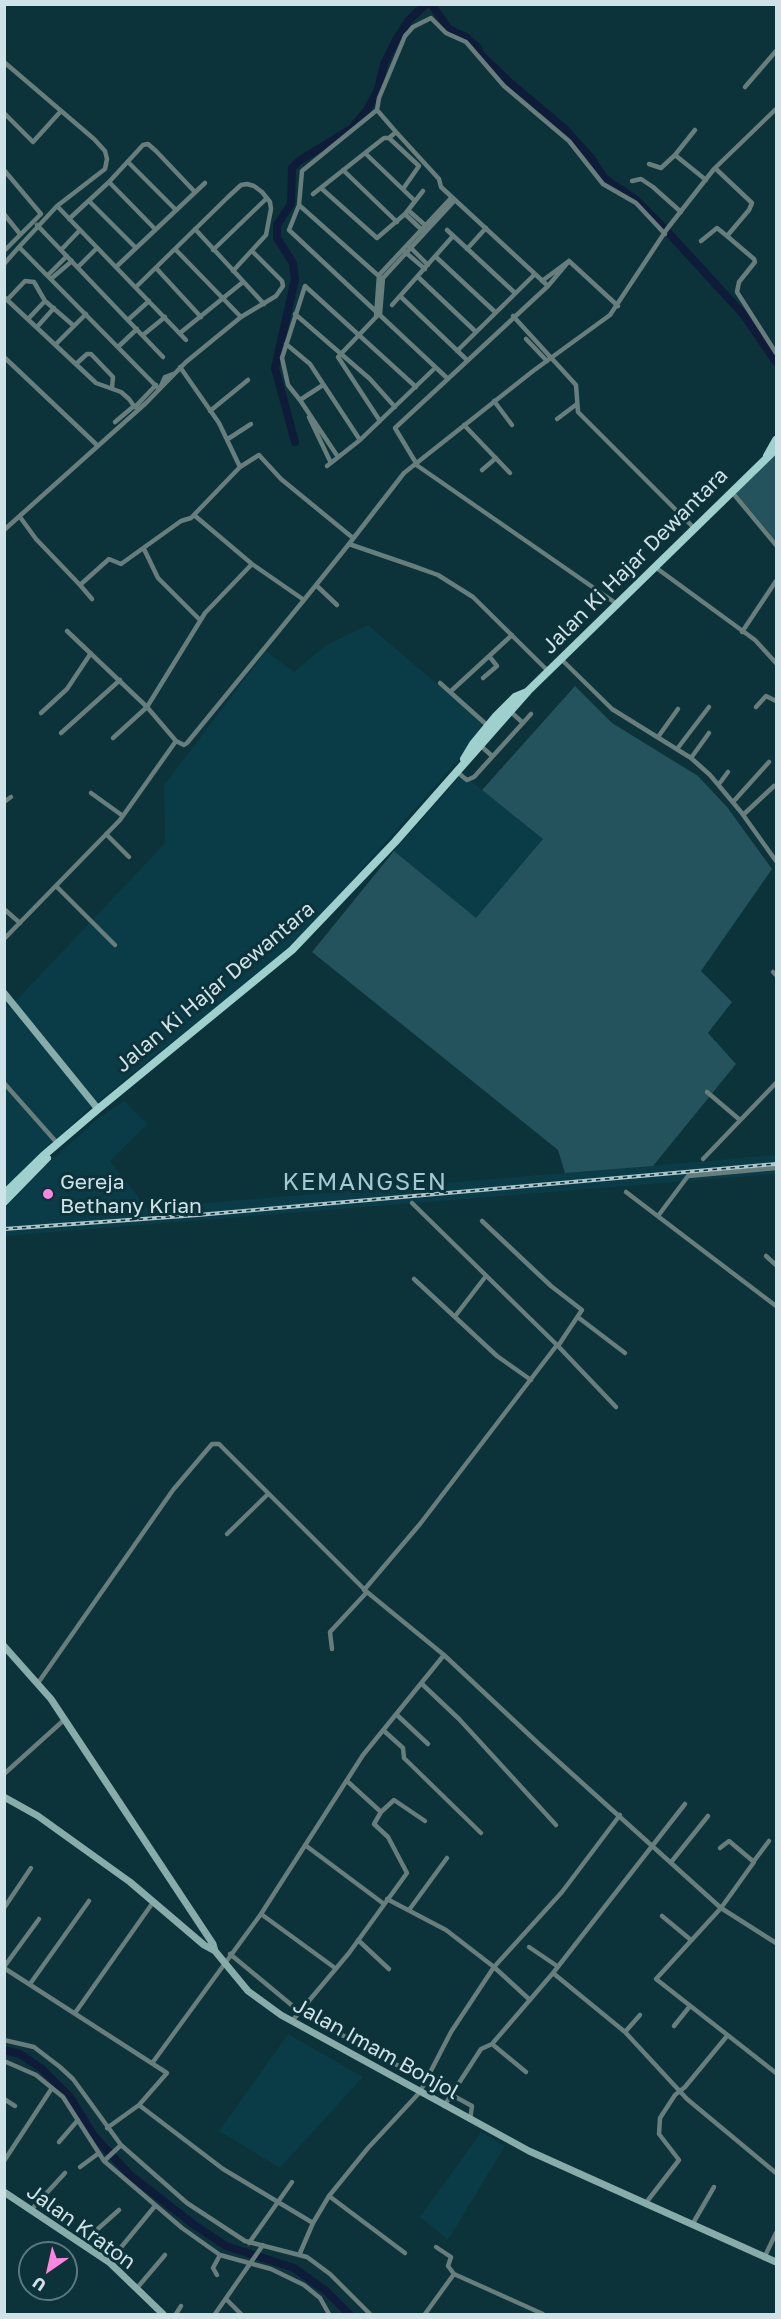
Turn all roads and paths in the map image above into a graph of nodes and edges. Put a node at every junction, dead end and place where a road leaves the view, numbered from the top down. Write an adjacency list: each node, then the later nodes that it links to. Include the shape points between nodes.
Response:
1 (777, 51): 3 (street)
2 (4, 62): 6 (street)
3 (745, 87)
4 (777, 109): 15 (street)
5 (377, 110): 9 (street); 31 (street, via 302,171); 46 (street, via 400,44 413,27 431,18 446,33 466,42 504,86 569,141 603,184 636,203)
6 (61, 111): 7 (street, via 33,142); 32 (street, via 94,139 107,159 105,169)
7 (4, 113)
8 (695, 130): 12 (street)
9 (396, 132): 10 (street); 28 (street)
10 (389, 138): 11 (street); 23 (street, via 419,166)
11 (366, 154): 17 (street); 23 (street)
12 (675, 155): 14 (street, via 661,168); 18 (street)
13 (128, 162): 20 (street); 24 (street, via 148,144); 33 (street)
14 (649, 164)
15 (715, 168): 18 (street); 49 (street, via 752,203)
16 (4, 170): 47 (street, via 41,214)
17 (343, 170): 22 (street); 38 (street)
18 (706, 180): 35 (street)
19 (632, 181): 35 (street, via 647,183)
20 (109, 182): 29 (street); 44 (street)
21 (205, 183): 24 (street)
22 (321, 188): 26 (street); 38 (street, via 377,238)
23 (403, 189): 30 (street)
24 (194, 191): 33 (street)
25 (423, 191): 30 (street)
26 (313, 194)
27 (267, 198): 41 (street, via 254,186 241,185); 58 (street); 60 (street, via 272,209 266,235)
28 (454, 199): 40 (street); 42 (street)
29 (89, 201): 37 (street); 53 (street)
30 (415, 201): 34 (street)
31 (299, 205): 74 (street); 91 (street, via 289,225 291,234)
32 (57, 206): 37 (street); 39 (street)
33 (176, 210): 44 (street)
34 (406, 212): 38 (street); 42 (street)
35 (681, 212): 46 (street)
36 (4, 214): 47 (street)
37 (69, 219): 43 (street)
38 (397, 222)
39 (37, 225): 51 (street); 57 (street)
40 (486, 228): 56 (street); 71 (street)
41 (195, 229): 54 (street); 58 (street)
42 (425, 229): 55 (street)
43 (80, 230): 52 (street); 57 (street)
44 (155, 230): 53 (street)
45 (447, 230): 48 (street)
46 (666, 232): 87 (street)
47 (20, 234): 59 (street)
48 (453, 236): 56 (street); 62 (street)
49 (727, 236): 50 (street, via 717,228); 113 (street, via 754,259 737,292)
50 (701, 241)
51 (19, 247): 65 (street); 72 (street)
52 (97, 248): 66 (street); 67 (street)
53 (136, 248): 67 (street)
54 (175, 249): 68 (street); 82 (street)
55 (406, 249): 69 (street); 74 (street)
56 (467, 249): 79 (street)
57 (61, 250): 61 (street)
58 (213, 250): 70 (street)
59 (4, 251)
60 (252, 251): 70 (street); 85 (street, via 282,281 276,296)
61 (67, 256): 63 (street); 72 (street)
62 (436, 257): 69 (street); 89 (street)
63 (72, 261): 66 (street); 72 (street)
64 (569, 261): 75 (street); 77 (street); 87 (street)
65 (4, 264)
66 (78, 267): 98 (street)
67 (116, 267): 78 (street)
68 (156, 267): 78 (street); 93 (street)
69 (427, 267): 73 (street)
70 (233, 271): 76 (street)
71 (535, 274): 75 (street); 79 (street)
72 (50, 277): 90 (street)
73 (418, 277): 80 (street); 102 (street)
74 (381, 278): 91 (street)
75 (543, 281): 77 (street)
76 (243, 282): 82 (street); 85 (street)
77 (548, 286): 94 (street)
78 (136, 287): 84 (street)
79 (515, 293): 89 (street)
80 (400, 296): 86 (street); 111 (street)
81 (6, 298): 83 (street, via 30,281); 97 (street)
82 (223, 298): 93 (street); 96 (street)
83 (45, 301): 88 (street); 97 (street)
84 (149, 301): 95 (street); 98 (street)
85 (264, 304): 96 (street)
86 (392, 305)
87 (618, 306): 117 (street)
88 (54, 308): 99 (street); 100 (street)
89 (494, 311): 102 (street)
90 (86, 314): 99 (street); 110 (street)
91 (377, 314): 104 (street); 120 (street)
92 (295, 315): 104 (street, via 305,286); 108 (street); 112 (street)
93 (201, 316): 103 (street)
94 (513, 316): 116 (street); 117 (street)
95 (165, 317): 103 (street); 105 (street)
96 (241, 317): 119 (street)
97 (28, 319): 100 (street)
98 (129, 319): 101 (street)
99 (74, 326): 109 (street)
100 (37, 327): 109 (street)
101 (137, 329): 105 (street); 110 (street)
102 (476, 331): 111 (street)
103 (180, 333): 107 (street)
104 (359, 334): 112 (street); 124 (street)
105 (143, 335): 115 (street)
106 (526, 339): 117 (street)
107 (186, 340)
108 (286, 344): 123 (street, via 310,364); 127 (street, via 283,371)
109 (55, 345): 118 (street)
110 (118, 347): 126 (street)
111 (457, 351): 116 (street)
112 (340, 353): 131 (street); 136 (street, via 339,360)
113 (777, 353)
114 (4, 357): 144 (street)
115 (163, 357)
116 (467, 360): 121 (street)
117 (549, 360): 128 (street); 129 (street, via 576,385)
118 (76, 364): 125 (street, via 96,383); 125 (street, via 89,353 113,377)
119 (180, 367): 126 (street, via 165,377); 132 (street)
120 (435, 368): 121 (street); 124 (street)
121 (447, 378): 149 (street, via 394,429)
122 (248, 380): 132 (street)
123 (323, 385): 127 (street); 141 (street)
124 (416, 387): 131 (street)
125 (112, 388): 130 (street)
126 (159, 388): 130 (street); 133 (street)
127 (300, 400): 134 (street)
128 (494, 401): 139 (street); 140 (street)
129 (577, 404): 135 (street); 156 (street, via 586,421)
130 (134, 406): 133 (street); 137 (street)
131 (395, 407): 136 (street)
132 (210, 411): 143 (street)
133 (135, 413): 144 (street)
134 (309, 414): 147 (street); 147 (street, via 329,464)
135 (557, 419)
136 (380, 421): 141 (street)
137 (115, 422)
138 (251, 424): 143 (street)
139 (464, 425): 148 (street); 149 (street)
140 (512, 425)
141 (360, 440): 147 (street)
142 (777, 440): 146 (main road, Jalan Ki Hajar Dewantara)
143 (229, 442): 150 (street)
144 (98, 446): 154 (street)
145 (777, 449): 146 (main road, Jalan Ki Hajar Dewantara)
146 (767, 456): 153 (main road, Jalan Ki Hajar Dewantara)
147 (338, 457)
148 (495, 458): 151 (street); 152 (street)
149 (416, 463): 158 (street); 169 (street)
150 (240, 467): 155 (street); 158 (street, via 261,455 281,479)
151 (482, 470)
152 (510, 473)
153 (731, 491): 156 (main road, Jalan Ki Hajar Dewantara); 160 (street)
154 (20, 517): 157 (street); 165 (street)
155 (190, 518): 161 (street); 162 (street)
156 (694, 528): 163 (main road, Jalan Ki Hajar Dewantara)
157 (4, 530)
158 (352, 538): 159 (street)
159 (350, 544): 166 (street); 174 (street, via 426,570 451,583 489,610)
160 (777, 545)
161 (144, 549): 165 (street, via 121,564 109,559); 171 (street, via 157,572)
162 (252, 564): 168 (street); 171 (street)
163 (655, 567): 169 (main road, Jalan Ki Hajar Dewantara); 173 (street)
164 (777, 581): 173 (street)
165 (80, 585): 167 (street)
166 (316, 585): 168 (street); 170 (street)
167 (92, 599)
168 (304, 600): 199 (street, via 187,743)
169 (618, 604): 177 (main road, Jalan Ki Hajar Dewantara)
170 (337, 605)
171 (200, 620): 186 (street)
172 (67, 631): 175 (street)
173 (742, 632): 178 (street)
174 (512, 636): 176 (street); 179 (street)
175 (91, 653): 181 (street); 190 (street, via 67,689)
176 (489, 656): 180 (street, via 497,666); 183 (street)
177 (561, 659): 179 (main road, Jalan Ki Hajar Dewantara); 197 (street, via 612,709)
178 (777, 663)
179 (549, 672): 184 (main road, Jalan Ki Hajar Dewantara)
180 (483, 678)
181 (120, 680): 186 (street); 195 (street)
182 (440, 683): 183 (street)
183 (453, 690): 193 (street)
184 (528, 692): 191 (main road, Jalan Ki Hajar Dewantara); 193 (main road, Jalan Ki Hajar Dewantara, via 515,697)
185 (777, 701): 188 (street, via 766,696)
186 (147, 707): 198 (street); 199 (street)
187 (709, 707): 201 (street)
188 (756, 707)
189 (678, 709): 197 (street)
190 (40, 713)
191 (513, 713): 193 (main road, Jalan Ki Hajar Dewantara); 194 (street)
192 (531, 714): 194 (street)
193 (495, 722): 200 (main road, Jalan Ki Hajar Dewantara); 205 (main road, Jalan Ki Hajar Dewantara)
194 (521, 722): 202 (street)
195 (61, 733)
196 (709, 733): 203 (street)
197 (658, 737): 201 (street)
198 (113, 738)
199 (176, 741): 214 (street)
200 (482, 748): 202 (street); 205 (main road, Jalan Ki Hajar Dewantara)
201 (677, 749): 203 (street)
202 (490, 755): 205 (street, via 474,777 467,780)
203 (691, 758): 207 (street)
204 (769, 762): 212 (street)
205 (459, 770): 227 (main road, Jalan Ki Hajar Dewantara, via 292,950)
206 (728, 772): 207 (street)
207 (719, 784): 212 (street)
208 (774, 786): 213 (street)
209 (91, 793): 214 (street)
210 (11, 796): 211 (street)
211 (4, 802)
212 (733, 802): 213 (street)
213 (743, 815): 217 (street)
214 (123, 816): 215 (street)
215 (106, 834): 216 (street); 218 (street)
216 (129, 857)
217 (776, 861)
218 (56, 886): 220 (street); 222 (street)
219 (4, 909): 220 (street)
220 (20, 923): 221 (street)
221 (4, 939)
222 (115, 945)
223 (4, 993): 227 (main road)
224 (4, 1083): 229 (street)
225 (777, 1083): 228 (street)
226 (707, 1092): 228 (street)
227 (98, 1108): 229 (main road, Jalan Ki Hajar Dewantara)
228 (740, 1120): 230 (street)
229 (57, 1146): 233 (main road, Jalan Ki Hajar Dewantara); 234 (main road, Jalan Ki Hajar Dewantara)
230 (703, 1159)
231 (777, 1168): 236 (street, via 688,1176)
232 (626, 1192): 236 (street)
233 (4, 1194)
234 (4, 1202)
235 (412, 1203): 240 (street)
236 (658, 1216): 242 (street)
237 (482, 1221): 244 (street, via 551,1286 582,1309)
238 (766, 1256): 239 (street)
239 (777, 1265)
240 (486, 1276): 243 (street); 245 (street)
241 (414, 1279): 243 (street)
242 (777, 1306)
243 (456, 1315): 247 (street, via 492,1352)
244 (579, 1318): 245 (street); 246 (street)
245 (558, 1346): 247 (street); 248 (street)
246 (625, 1353)
247 (531, 1380): 251 (street)
248 (616, 1407)
249 (268, 1494): 250 (street); 251 (street); 255 (street, via 219,1443 212,1444 173,1490)
250 (227, 1534)
251 (366, 1591): 253 (street, via 330,1632); 254 (street)
252 (4, 1646): 255 (main road)
253 (332, 1650)
254 (444, 1655): 256 (street); 266 (street)
255 (38, 1683): 258 (main road)
256 (422, 1684): 257 (street); 269 (street)
257 (397, 1715): 259 (street); 260 (street)
258 (64, 1720): 261 (street); 294 (main road)
259 (382, 1730): 262 (street); 270 (street, via 404,1748 404,1758)
260 (428, 1744)
261 (4, 1774)
262 (346, 1781): 265 (street); 272 (street)
263 (4, 1797): 282 (main road, Jalan Imam Bonjol, via 38,1816)
264 (685, 1804): 273 (street)
265 (381, 1812): 268 (street, via 392,1799); 283 (street, via 374,1824 388,1837 407,1872)
266 (620, 1815): 273 (street); 298 (street, via 562,1892)
267 (708, 1816): 276 (street)
268 (425, 1821)
269 (556, 1825)
270 (481, 1833)
271 (769, 1841): 277 (street)
272 (305, 1845): 283 (street); 287 (street)
273 (653, 1845): 276 (street); 297 (street)
274 (720, 1848): 277 (street, via 729,1841)
275 (447, 1858): 286 (street)
276 (672, 1861): 285 (street)
277 (754, 1861): 285 (street)
278 (30, 1868): 280 (street)
279 (4, 1894): 280 (street)
280 (10, 1899): 284 (street)
281 (89, 1901): 303 (street)
282 (154, 1901): 294 (main road, Jalan Imam Bonjol); 307 (street)
283 (386, 1902): 286 (street); 290 (street)
284 (4, 1908)
285 (721, 1908): 291 (street); 292 (street)
286 (410, 1910): 298 (street, via 447,1930)
287 (261, 1914): 295 (street); 300 (street)
288 (662, 1916): 291 (street)
289 (39, 1918): 299 (street)
290 (358, 1940): 300 (street); 301 (street)
291 (691, 1940): 305 (street, via 656,1978)
292 (777, 1943)
293 (529, 1947): 297 (street)
294 (215, 1951): 296 (main road, Jalan Imam Bonjol)
295 (230, 1954): 296 (street); 306 (street)
296 (224, 1964): 309 (main road, Jalan Imam Bonjol, via 253,1995); 316 (street)
297 (557, 1966): 302 (street)
298 (495, 1967): 304 (street); 320 (street, via 447,2038)
299 (4, 1968): 303 (street)
300 (335, 1968): 306 (street)
301 (389, 1969)
302 (553, 1973): 304 (street); 311 (street)
303 (30, 1984): 307 (street)
304 (530, 2000): 314 (street)
305 (690, 2006): 310 (street); 312 (street)
306 (300, 2012): 309 (street); 319 (street)
307 (75, 2013): 316 (street)
308 (640, 2015): 311 (street)
309 (292, 2021): 322 (main road, Jalan Imam Bonjol)
310 (674, 2026)
311 (625, 2032): 323 (street)
312 (727, 2036): 318 (street); 323 (street)
313 (4, 2040): 331 (street, via 34,2047 60,2067 74,2079)
314 (492, 2044): 317 (street); 324 (street, via 481,2049)
315 (4, 2061): 321 (street, via 36,2075)
316 (153, 2062): 326 (street, via 166,2074)
317 (526, 2072)
318 (777, 2073)
319 (420, 2076): 320 (street); 322 (street)
320 (427, 2080): 322 (street); 324 (street)
321 (52, 2088): 329 (street); 336 (street)
322 (416, 2089): 328 (main road, Jalan Imam Bonjol); 343 (street)
323 (680, 2092): 339 (street); 345 (street, via 667,2106 657,2127 679,2160)
324 (452, 2094): 328 (street); 330 (street, via 472,2106)
325 (4, 2099): 327 (street)
326 (139, 2105): 331 (street); 344 (street, via 223,2169)
327 (15, 2106)
328 (444, 2106): 330 (main road, Jalan Imam Bonjol)
329 (78, 2120): 332 (street); 334 (street)
330 (470, 2120): 345 (main road, Jalan Imam Bonjol, via 560,2167)
331 (107, 2128): 333 (street)
332 (59, 2142)
333 (119, 2147): 335 (street); 353 (street, via 187,2203)
334 (99, 2153): 335 (street); 337 (street)
335 (106, 2159): 346 (street)
336 (4, 2161)
337 (80, 2167)
338 (65, 2173): 347 (street)
339 (777, 2173)
340 (292, 2182): 344 (street)
341 (714, 2187): 350 (street)
342 (4, 2192): 347 (main road, Jalan Kraton)
343 (329, 2196): 349 (street); 357 (street)
344 (278, 2203): 349 (street); 353 (street)
345 (645, 2204): 350 (main road, Jalan Imam Bonjol)
346 (155, 2206): 359 (street); 361 (street)
347 (31, 2210): 352 (main road, Jalan Kraton)
348 (119, 2210): 352 (street)
349 (313, 2223): 356 (street)
350 (692, 2225): 360 (main road, Jalan Imam Bonjol)
351 (777, 2233): 360 (street)
352 (81, 2243): 361 (main road, Jalan Kraton)
353 (249, 2243): 354 (street)
354 (262, 2247): 356 (street); 363 (street)
355 (436, 2247): 364 (street, via 451,2257 448,2266)
356 (300, 2253): 374 (street, via 330,2274)
357 (405, 2253)
358 (165, 2255): 366 (street)
359 (220, 2255): 363 (street); 365 (street, via 212,2269)
360 (764, 2258): 362 (main road, Jalan Imam Bonjol)
361 (109, 2262): 366 (main road, Jalan Kraton)
362 (777, 2262)
363 (253, 2263): 367 (street); 373 (street, via 304,2285 320,2298)
364 (454, 2274): 375 (street); 376 (street)
365 (217, 2275)
366 (137, 2288): 369 (main road, Jalan Kraton)
367 (227, 2300): 371 (street); 372 (street)
368 (181, 2306): 370 (street)
369 (163, 2314)
370 (176, 2314)
371 (215, 2314)
372 (241, 2314)
373 (329, 2314)
374 (370, 2314)
375 (425, 2314)
376 (543, 2314)

